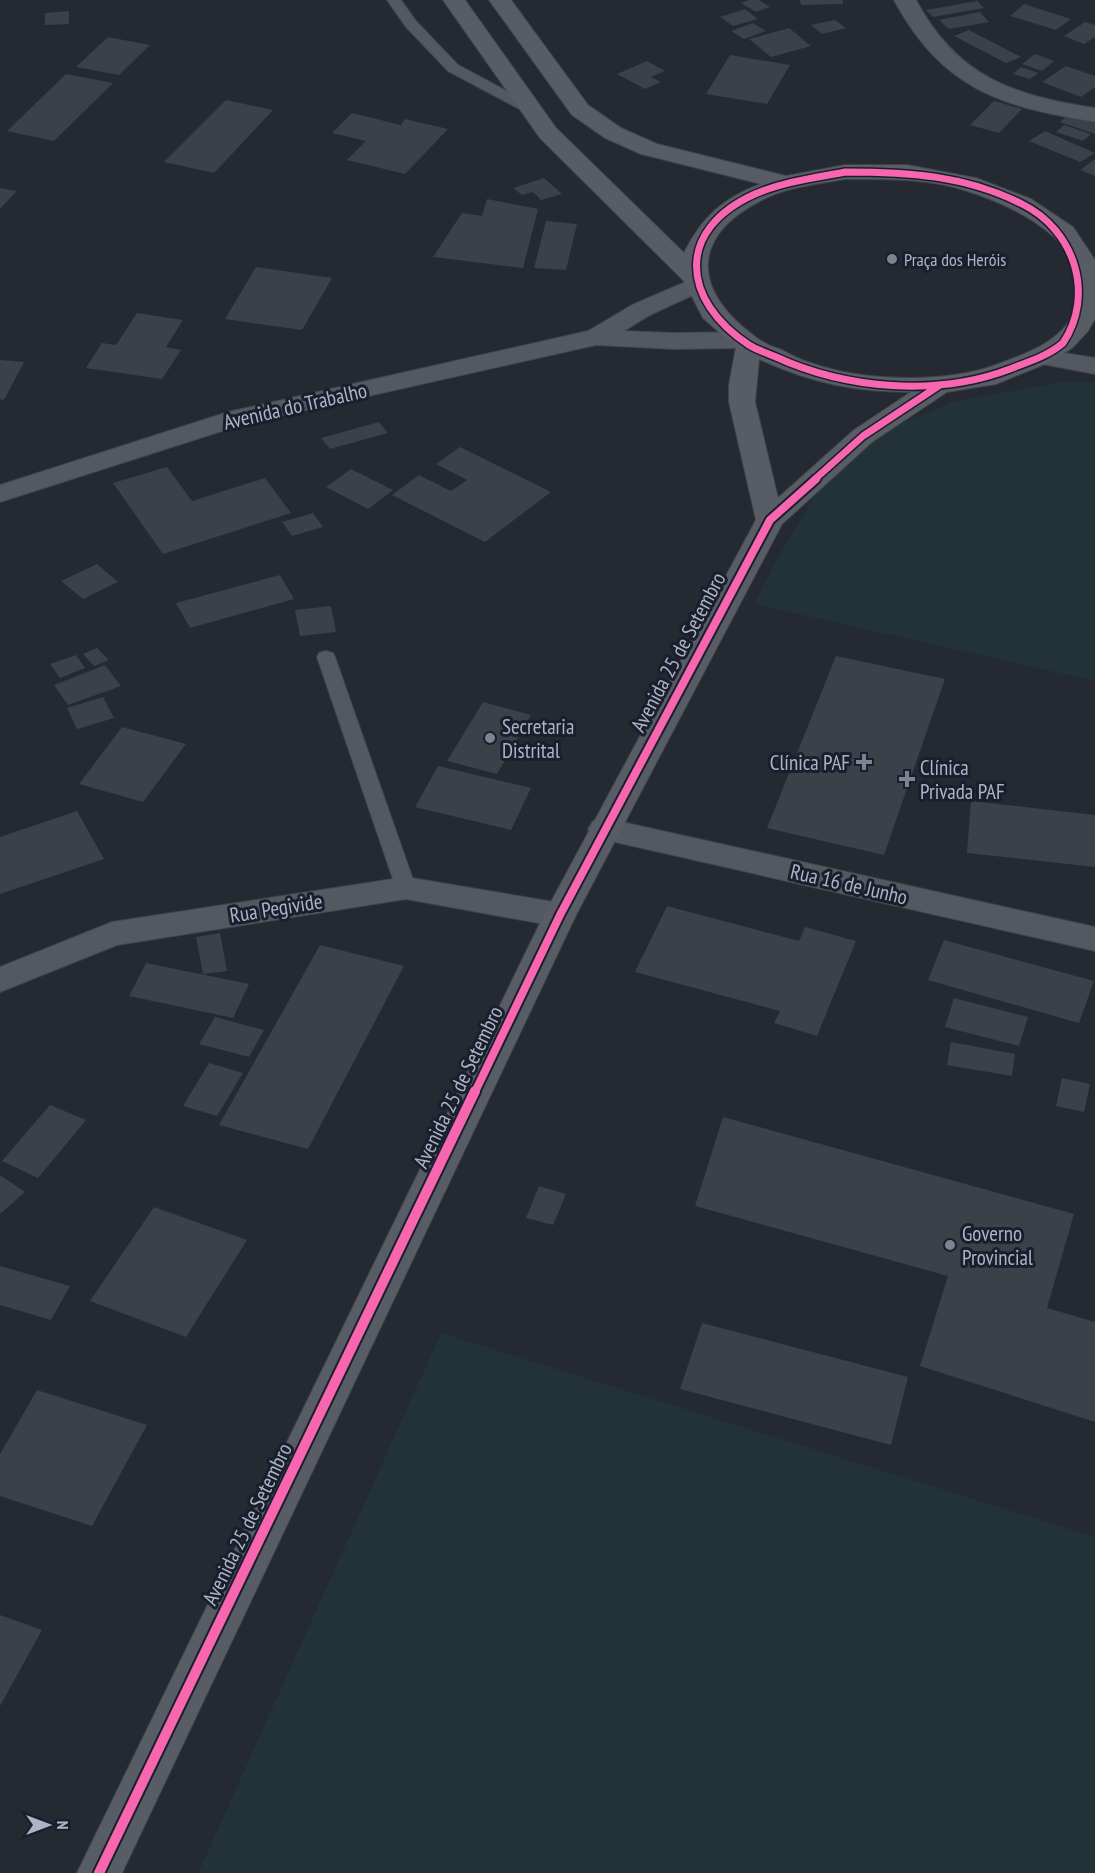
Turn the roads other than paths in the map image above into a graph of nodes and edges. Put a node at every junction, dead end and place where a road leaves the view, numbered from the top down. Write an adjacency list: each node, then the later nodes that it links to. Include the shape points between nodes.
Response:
1 (394, 0): 5 (lane, via 453,68)
2 (454, 0): 5 (street)
3 (500, 0): 7 (street, via 580,110 613,133 649,148)
4 (904, 0): 6 (street, via 915,21 943,54 987,87 1021,99)
5 (530, 109): 8 (street, via 548,133)
6 (1095, 115)
7 (786, 183): 8 (street, via 753,195 726,212 707,232 696,254); 9 (street, via 844,172 907,172 968,183 1023,204 1064,232 1087,267)
8 (696, 281): 10 (street, Avenida do Trabalho); 11 (street, via 712,313)
9 (1092, 305): 12 (street, via 1079,326)
10 (596, 338): 11 (street, Avenida do Trabalho); 15 (street, Avenida do Trabalho, via 237,418)
11 (746, 343): 14 (street, via 804,370 872,384); 16 (street, via 742,402)
12 (1041, 357): 13 (street); 14 (street, via 987,378)
13 (1095, 366)
14 (940, 385): 16 (street, Avenida 25 de Setembro, via 863,436)
15 (0, 494)
16 (770, 520): 18 (street, Avenida 25 de Setembro)
17 (327, 657): 19 (lane)
18 (604, 829): 20 (street, Avenida 25 de Setembro); 21 (street, Rua 16 de Junho)
19 (406, 888): 20 (street, Rua Pegivide); 22 (street, Rua Pegivide, via 111,934)
20 (560, 915): 23 (street, Avenida 25 de Setembro)
21 (1095, 939)
22 (0, 980)
23 (99, 1873)

